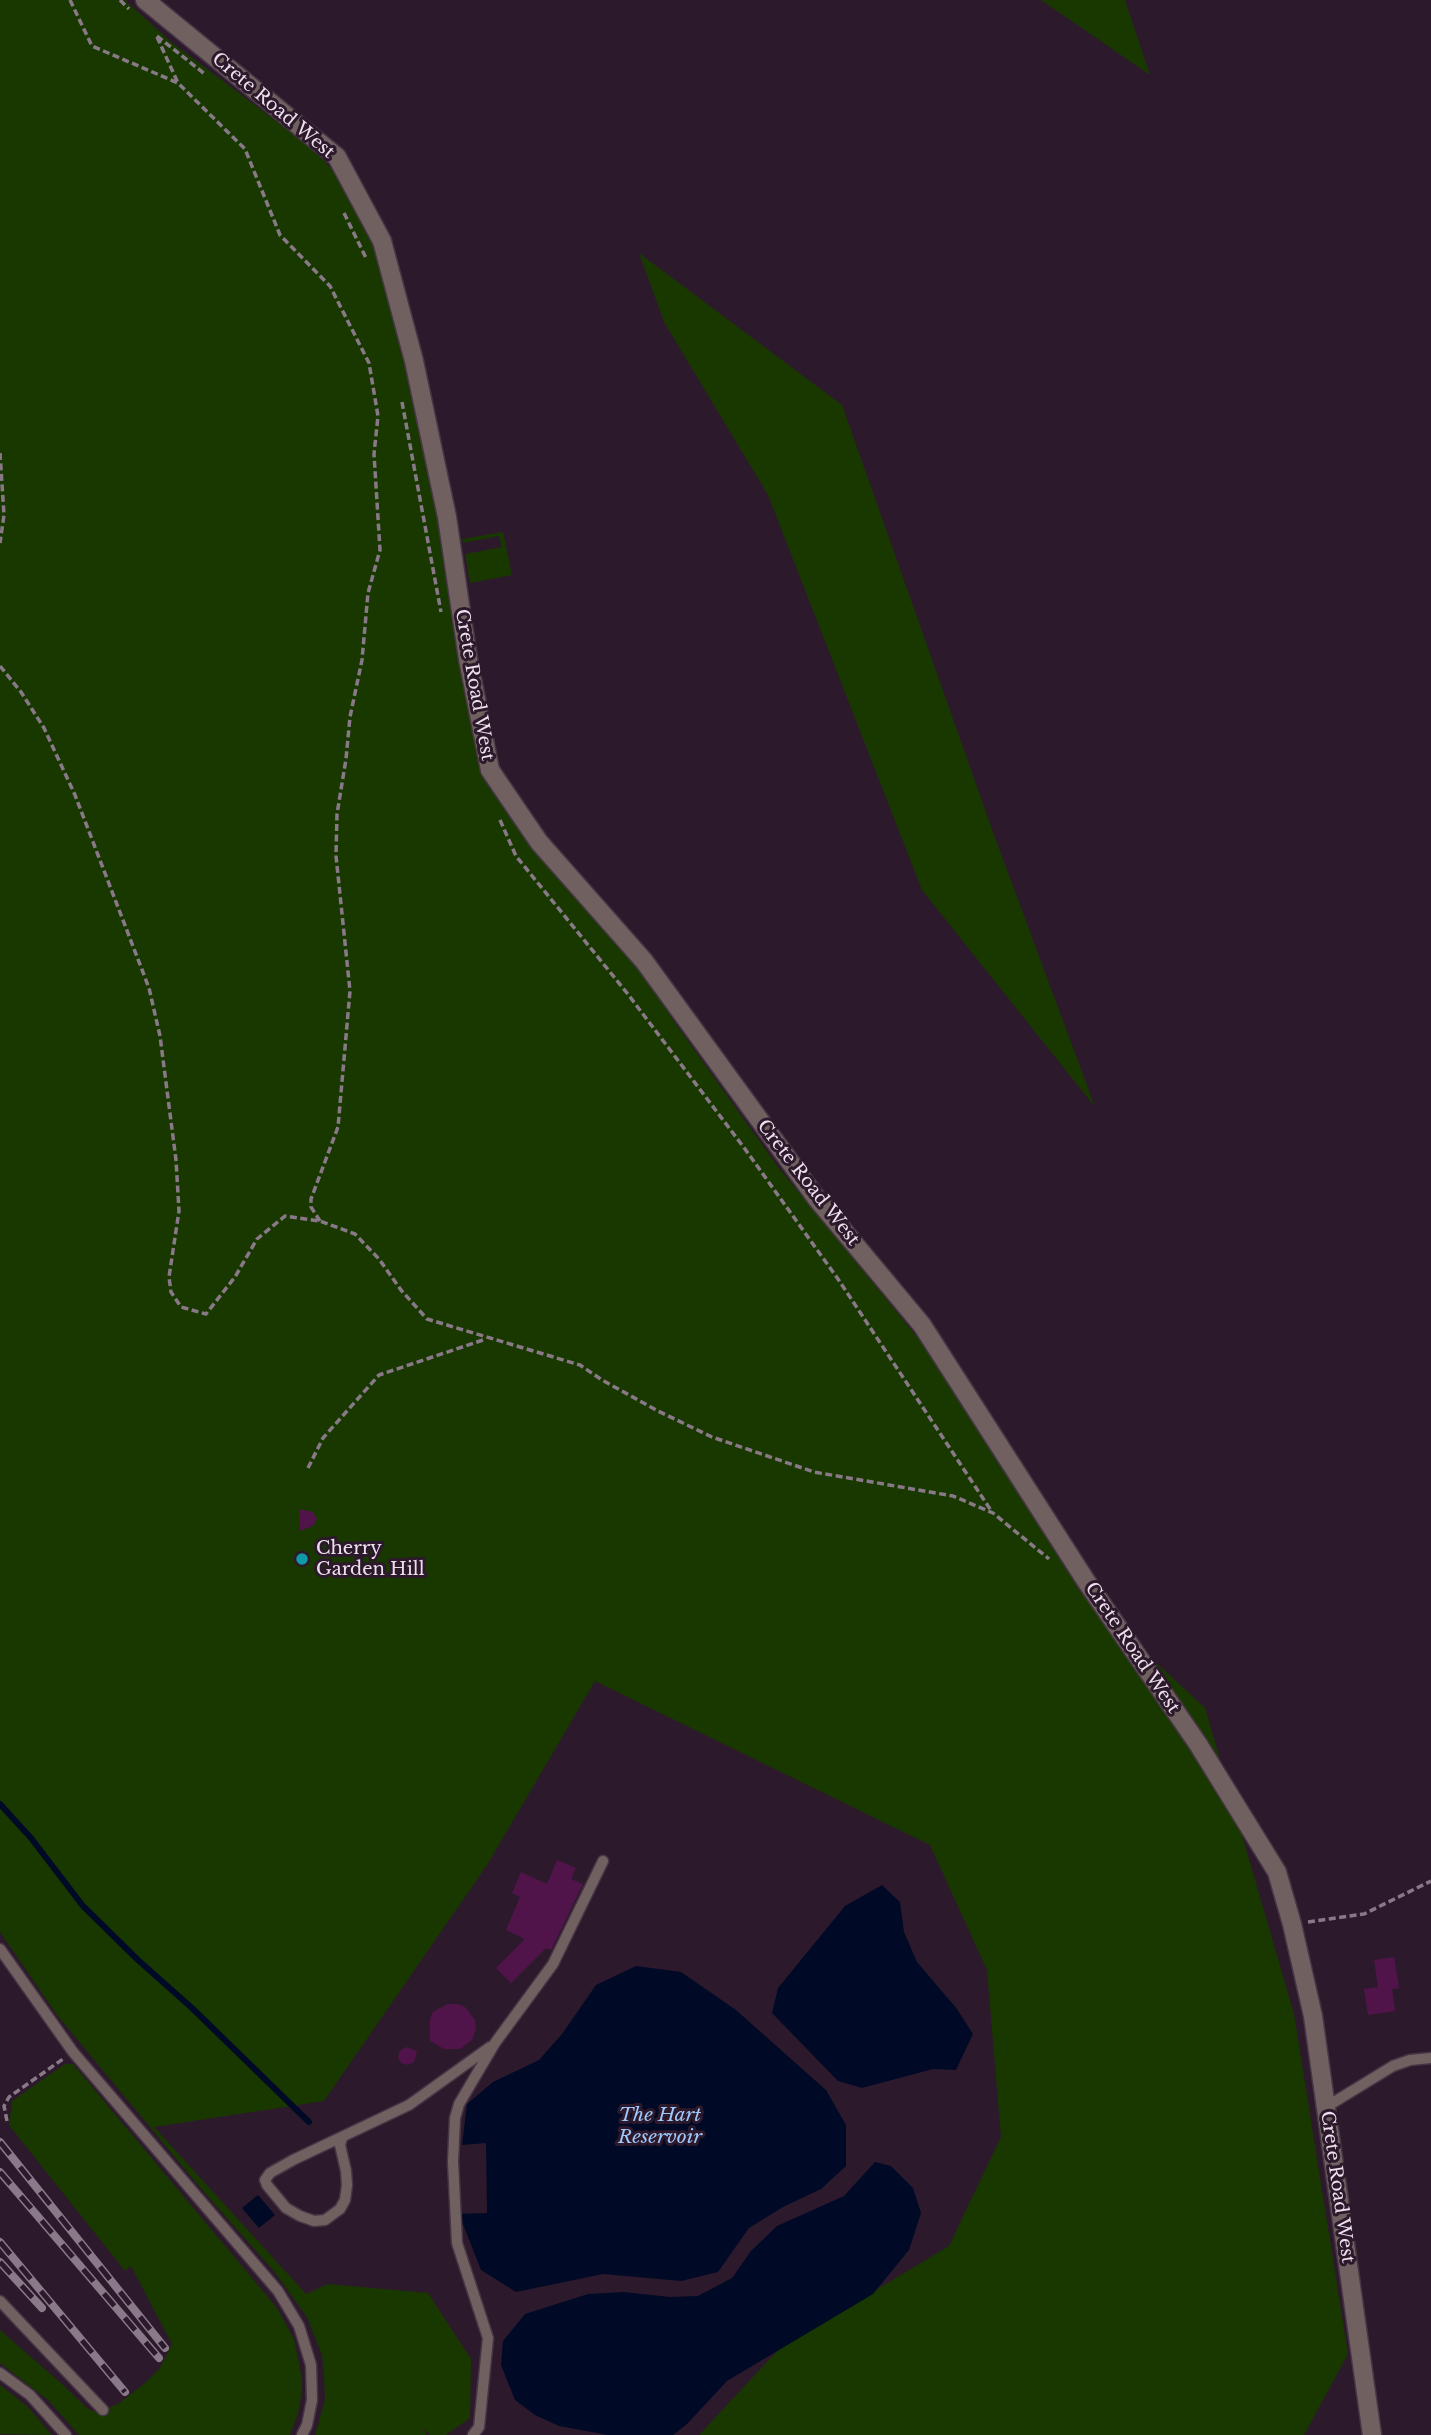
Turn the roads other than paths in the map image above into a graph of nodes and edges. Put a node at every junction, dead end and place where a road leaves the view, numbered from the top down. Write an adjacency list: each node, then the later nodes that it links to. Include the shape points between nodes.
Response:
1 (145, 0): 6 (street, Crete Road West, via 337,157 382,241 414,361 447,517 489,770 539,842 644,961 817,1199 922,1325 1086,1581 1205,1755 1277,1872 1313,2016)
2 (603, 1861): 4 (lane, via 553,1964)
3 (0, 1949): 12 (lane, via 73,2052 278,2291 299,2326 311,2365 312,2400)
4 (495, 2043): 7 (lane, via 409,2105); 13 (lane, via 459,2104 453,2162 457,2243 488,2338 480,2427)
5 (1431, 2058): 6 (lane, via 1393,2066)
6 (1326, 2107): 14 (street, Crete Road West)
7 (342, 2138): 7 (lane, via 346,2185 341,2209 325,2220 314,2221 286,2208 267,2185 270,2173)
8 (0, 2301): 10 (lane)
9 (0, 2373): 11 (lane, via 30,2395)
10 (103, 2410)
11 (66, 2435)
12 (302, 2435)
13 (472, 2435)
14 (1372, 2435)

